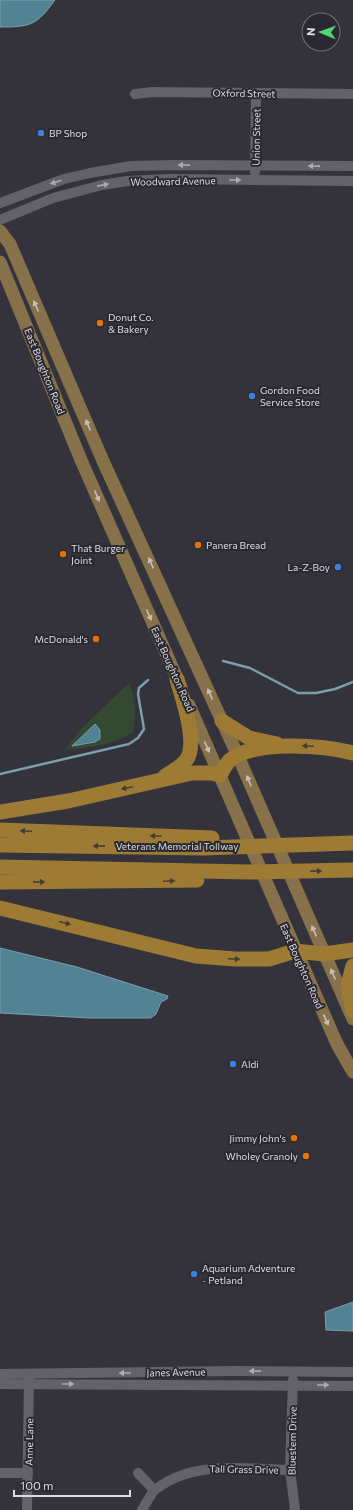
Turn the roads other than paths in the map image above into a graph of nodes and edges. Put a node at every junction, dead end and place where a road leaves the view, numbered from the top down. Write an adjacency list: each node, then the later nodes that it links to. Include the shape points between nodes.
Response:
1 (256, 93): 2 (street, Oxford Street); 3 (street, Oxford Street); 4 (street, Union Street)
2 (135, 94)
3 (353, 94)
4 (255, 166): 5 (street, Woodward Avenue, one-way to 4); 6 (street, Union Street); 8 (street, Woodward Avenue, one-way to 8, via 148,165 108,169 44,185)
5 (353, 166)
6 (255, 180): 7 (street, Woodward Avenue); 9 (street, Woodward Avenue, one-way to 6, via 53,198 115,183 169,179)
7 (353, 181)
8 (0, 203)
9 (0, 220)
10 (0, 231): 13 (main road, East Boughton Road, one-way to 10, via 104,461 10,244)
11 (0, 262): 12 (main road, East Boughton Road, one-way to 12, via 81,460)
12 (177, 679): 17 (main road, East Boughton Road, one-way to 17); 18 (highway, via 190,732 190,750 183,763)
13 (222, 721): 14 (highway, via 249,738); 16 (main road, East Boughton Road)
14 (290, 746): 15 (highway, one-way to 14, via 326,747); 16 (highway, via 272,747)
15 (353, 752)
16 (238, 756): 17 (highway, via 230,761); 31 (main road, East Boughton Road, one-way to 16)
17 (220, 775): 18 (highway, via 200,773); 30 (main road, East Boughton Road)
18 (156, 782): 19 (highway, one-way to 19, via 68,801)
19 (0, 812)
20 (0, 830): 23 (highway, one-way to 20, via 225,838)
21 (353, 843): 23 (highway, Veterans Memorial Tollway)
22 (0, 845): 23 (highway, Veterans Memorial Tollway, one-way to 22, via 203,848)
23 (264, 846)
24 (0, 867): 26 (highway)
25 (353, 870): 26 (highway, one-way to 25)
26 (249, 872): 27 (highway, one-way to 26, via 216,880)
27 (0, 882)
28 (0, 908): 30 (highway, one-way to 30, via 196,956 268,959)
29 (353, 950): 31 (highway)
30 (295, 951): 31 (highway); 35 (main road, East Boughton Road, one-way to 35, via 337,1044)
31 (324, 954): 34 (main road, East Boughton Road, one-way to 31)
32 (353, 966): 33 (highway, via 348,985)
33 (353, 1011)
34 (353, 1019)
35 (353, 1072)
36 (294, 1372): 37 (street, Janes Avenue); 39 (street, Janes Avenue, one-way to 39, via 238,1371); 41 (street, Bluestem Drive)
37 (353, 1372)
38 (0, 1374): 39 (street, Janes Avenue)
39 (29, 1379): 40 (street, Janes Avenue); 41 (street, Janes Avenue, one-way to 41); 45 (street, Anne Lane)
40 (0, 1384)
41 (293, 1385): 42 (street, Janes Avenue, one-way to 42); 43 (street, Bluestem Drive)
42 (353, 1386)
43 (290, 1470): 47 (street, Tall Grass Drive, via 197,1470); 50 (street, Bluestem Drive)
44 (0, 1473): 45 (street)
45 (28, 1473): 48 (street, Anne Lane)
46 (138, 1473): 47 (street)
47 (154, 1490): 49 (street, Tall Grass Drive)
48 (27, 1510)
49 (142, 1510)
50 (295, 1510)

